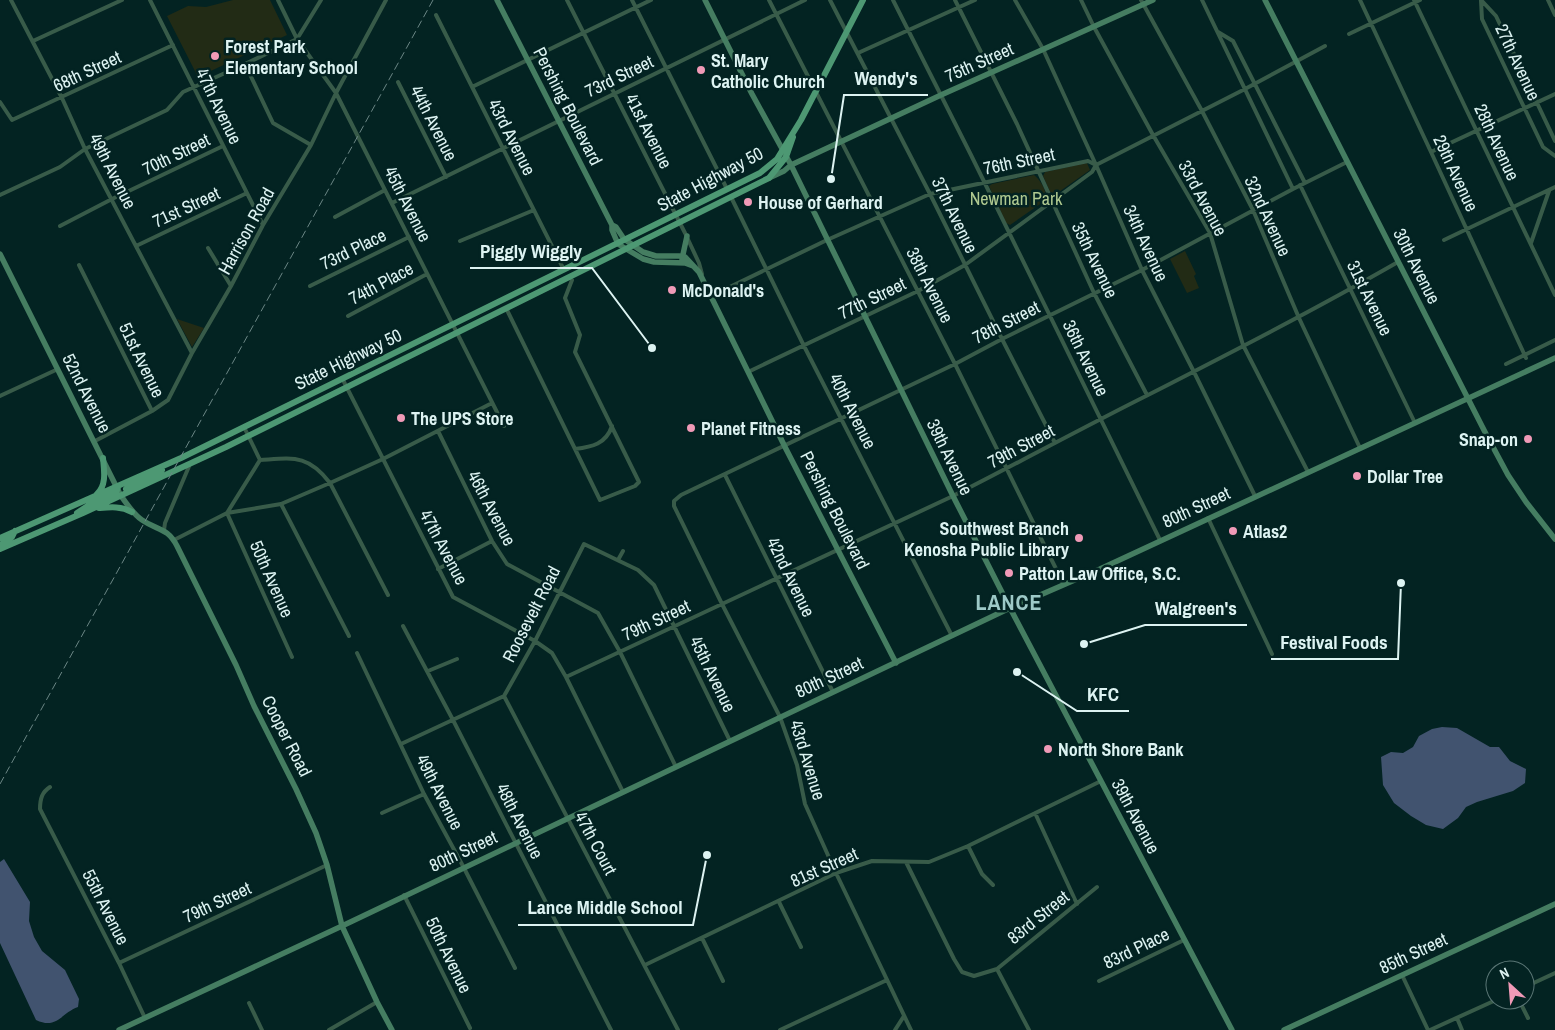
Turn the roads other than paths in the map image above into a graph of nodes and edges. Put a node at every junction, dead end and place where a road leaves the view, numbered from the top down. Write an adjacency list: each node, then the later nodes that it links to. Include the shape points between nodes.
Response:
1 (11, 0): 43 (street, 49th Avenue)
2 (122, 0): 43 (street)
3 (150, 0): 44 (street, 47th Avenue)
4 (278, 0): 41 (street, 45th Avenue)
5 (321, 0): 41 (street)
6 (386, 0): 59 (street, Harrison Road)
7 (497, 0): 48 (street, Pershing Boulevard)
8 (567, 0): 39 (street, 41st Avenue)
9 (632, 0): 30 (street)
10 (651, 0): 30 (street)
11 (705, 0): 42 (street, 39th Avenue)
12 (769, 0): 31 (street, 38th Avenue)
13 (805, 0): 31 (street, 73rd Street)
14 (830, 0): 36 (street, 37th Avenue)
15 (863, 0): 36 (main road)
16 (893, 0): 37 (street, 36th Avenue)
17 (955, 0): 29 (street, 35th Avenue)
18 (976, 0): 29 (street)
19 (1015, 0): 46 (street, 34th Avenue)
20 (1081, 0): 35 (street, 33rd Avenue)
21 (1153, 0): 28 (street, 75th Street)
22 (1202, 0): 38 (street)
23 (1265, 0): 49 (street, 30th Avenue)
24 (1360, 0): 34 (street, 29th Avenue)
25 (1548, 0): 33 (street)
26 (1416, 1): 34 (street); 70 (street, 28th Avenue)
27 (1481, 1): 65 (street, 27th Avenue, via 1496,16); 66 (street, 27th Avenue, via 1482,19)
28 (1142, 2): 35 (street, 75th Street); 67 (street, 32nd Avenue)
29 (959, 7): 37 (street); 52 (street, 35th Avenue)
30 (636, 8): 39 (street); 51 (street)
31 (776, 14): 42 (street, 73rd Street); 58 (street, 38th Avenue)
32 (436, 15): 55 (street, 43rd Avenue)
33 (1555, 15)
34 (1370, 23): 40 (street); 78 (street, 29th Avenue)
35 (1094, 27): 46 (street, 75th Street); 71 (street, 33rd Avenue)
36 (847, 31): 47 (street, 37th Avenue); 58 (main road)
37 (908, 31): 47 (street); 62 (street, 36th Avenue)
38 (1216, 31): 54 (street, via 1233,41); 57 (street)
39 (585, 32): 48 (street); 60 (street, 41st Avenue)
40 (1349, 34)
41 (297, 39): 50 (street); 59 (street, 45th Avenue)
42 (724, 40): 51 (street, 73rd Street); 80 (street, 39th Avenue)
43 (33, 41): 63 (street, 49th Avenue)
44 (173, 45): 56 (street, 47th Avenue); 63 (street, 68th Street)
45 (1325, 46): 49 (street, 76th Street)
46 (1043, 49): 52 (street, 75th Street); 85 (street, 34th Avenue)
47 (858, 54): 68 (street, 37th Avenue)
48 (528, 60): 55 (street); 69 (street, Pershing Boulevard)
49 (1296, 61): 54 (street, 76th Street); 82 (street, 30th Avenue)
50 (245, 64): 56 (street); 74 (street, via 273,123)
51 (666, 68): 60 (street, 73rd Street); 95 (street)
52 (992, 72): 62 (street, 75th Street); 87 (street, 35th Avenue)
53 (398, 82): 88 (street, 44th Avenue)
54 (1255, 84): 57 (street, 76th Street); 90 (street)
55 (472, 86): 77 (street, 43rd Avenue)
56 (194, 87): 75 (street, 47th Avenue); 76 (street, via 183,92 167,110)
57 (1245, 89): 67 (street, 76th Street); 93 (street)
58 (816, 91): 73 (street, 38th Avenue); 80 (main road, State Highway 50)
59 (336, 93): 74 (street, Harrison Road); 96 (street, 45th Avenue)
60 (615, 94): 69 (street, 73rd Street); 108 (street, 41st Avenue)
61 (1555, 94): 65 (street)
62 (941, 95): 68 (street, 75th Street); 91 (street, 36th Avenue)
63 (62, 98): 64 (street, 68th Street, via 12,120); 76 (street, 49th Avenue)
64 (0, 102)
65 (1537, 102): 66 (street); 72 (street, 27th Avenue)
66 (1524, 108): 70 (street); 81 (street, 27th Avenue, via 1542,147)
67 (1202, 111): 71 (street, 76th Street); 107 (street, 32nd Avenue)
68 (891, 118): 73 (street, 75th Street); 99 (street, 37th Avenue)
69 (559, 121): 77 (street, 73rd Street); 113 (street, Pershing Boulevard)
70 (1477, 130): 78 (street); 105 (street, 28th Avenue)
71 (1153, 135): 85 (street, 76th Street); 117 (street, 33rd Avenue)
72 (1555, 141)
73 (841, 142): 84 (street, 75th Street); 110 (street, 38th Avenue)
74 (311, 145): 112 (street, Harrison Road)
75 (223, 146): 98 (street, 47th Avenue); 102 (street, 70th Street)
76 (85, 149): 100 (street, via 60,167); 102 (street, 49th Avenue)
77 (503, 149): 88 (street, 73rd Street); 106 (street, 43rd Avenue)
78 (1432, 152): 115 (street, 29th Avenue)
79 (1555, 152): 81 (street, 27th Avenue)
80 (784, 153): 83 (main road, State Highway 50); 84 (street, 39th Avenue); 86 (main road, State Highway 50)
81 (1555, 156)
82 (1348, 162): 90 (street, 78th Street); 131 (street, 30th Avenue)
83 (780, 164): 84 (street, 75th Street); 86 (street, 75th Street); 89 (main road, State Highway 50)
84 (791, 165): 89 (street, 75th Street); 121 (street, 39th Avenue)
85 (1096, 165): 87 (street, 76th Street, via 1088,161); 103 (street, 77th Street, via 1092,172); 136 (street, 34th Avenue)
86 (768, 168): 95 (main road, State Highway 50)
87 (1038, 172): 91 (street, 76th Street); 103 (street, 35th Avenue)
88 (446, 177): 104 (street, 73rd Street)
89 (769, 178): 101 (main road, State Highway 50)
90 (1306, 182): 92 (street, 78th Street)
91 (985, 183): 99 (street, 76th Street); 116 (street, 36th Avenue)
92 (1300, 185): 93 (street, 78th Street); 142 (street, 31st Avenue)
93 (1293, 188): 107 (street, 78th Street)
94 (1555, 188): 97 (street)
95 (727, 189): 108 (main road, State Highway 50)
96 (385, 190): 104 (street, 45th Avenue); 109 (street)
97 (1549, 190): 105 (street); 124 (street)
98 (247, 193): 112 (street, 47th Avenue); 126 (street, 71st Street)
99 (930, 194): 110 (street, 76th Street); 133 (street, 37th Avenue)
100 (0, 195)
101 (731, 197): 111 (main road, State Highway 50); 134 (street, 40th Avenue)
102 (112, 199): 114 (street, 70th Street); 126 (street, 49th Avenue)
103 (1052, 202): 116 (street, 77th Street); 144 (street, 35th Avenue)
104 (392, 203): 119 (street, 45th Avenue)
105 (1513, 207): 115 (street); 124 (street, 28th Avenue)
106 (534, 210): 123 (street); 135 (street, 43rd Avenue)
107 (1253, 210): 117 (street, 78th Street); 151 (street, 32nd Avenue)
108 (676, 215): 111 (street, 41st Avenue); 120 (main road, State Highway 50)
109 (335, 217)
110 (879, 217): 121 (street, 76th Street); 143 (street, 38th Avenue)
111 (680, 222): 118 (street, 41st Avenue); 127 (main road, State Highway 50)
112 (263, 225): 140 (street, Harrison Road)
113 (612, 225): 120 (street, Pershing Boulevard); 125 (street, Pershing Boulevard)
114 (60, 226)
115 (1467, 230): 122 (street); 159 (street, 29th Avenue)
116 (1008, 232): 133 (street, 77th Street); 148 (street, 36th Avenue)
117 (1210, 233): 136 (street, 78th Street); 156 (street, 33rd Avenue)
118 (687, 236): 130 (street); 138 (street, 41st Avenue)
119 (409, 238): 137 (street, 45th Avenue); 141 (street, 73rd Place)
120 (626, 240): 125 (main road, State Highway 50); 127 (street, Pershing Boulevard)
121 (827, 240): 134 (street, 76th Street); 150 (street, 39th Avenue)
122 (1444, 240)
123 (460, 241)
124 (1531, 243): 145 (street, 28th Avenue)
125 (618, 244): 127 (street, Pershing Boulevard); 135 (main road, State Highway 50)
126 (136, 246): 158 (street, 49th Avenue)
127 (631, 247): 130 (street, Pershing Boulevard, via 650,261); 147 (main road, State Highway 50)
128 (208, 248): 140 (street)
129 (0, 254): 163 (street, 52nd Avenue)
130 (682, 260): 138 (street, Pershing Boulevard, via 698,270)
131 (1398, 262): 142 (street, 79th Street); 171 (street, 30th Avenue)
132 (79, 265): 173 (street, 51st Avenue)
133 (965, 265): 143 (street, 77th Street); 154 (street, 37th Avenue)
134 (767, 268): 146 (street, 76th Street); 157 (street, 40th Avenue)
135 (565, 270): 152 (main road, State Highway 50)
136 (1142, 270): 144 (street, 78th Street); 165 (street, 34th Avenue)
137 (428, 274): 149 (street, 74th Place); 152 (street, 45th Avenue)
138 (702, 277): 146 (street, Pershing Boulevard)
139 (572, 280): 179 (street, via 565,298 580,335 575,352)
140 (231, 286): 158 (street, Harrison Road)
141 (310, 286)
142 (1350, 290): 151 (street, 79th Street); 176 (street, 31st Avenue)
143 (918, 291): 150 (street, 77th Street); 161 (street, 38th Avenue)
144 (1094, 293): 148 (street, 78th Street); 169 (street, 35th Avenue)
145 (1555, 295)
146 (711, 296): 164 (street, Pershing Boulevard)
147 (506, 308): 153 (main road, State Highway 50); 186 (street)
148 (1050, 315): 154 (street, 78th Street); 175 (street, 36th Avenue)
149 (348, 316)
150 (865, 316): 157 (street, 77th Street); 168 (street, 39th Avenue)
151 (1299, 318): 156 (street, 79th Street); 185 (street, 32nd Avenue)
152 (453, 324): 153 (street, 45th Avenue); 166 (main road, State Highway 50)
153 (457, 333): 167 (main road, State Highway 50); 172 (street, 45th Avenue)
154 (1002, 339): 161 (street, 78th Street); 183 (street, 37th Avenue)
155 (1555, 340): 159 (street)
156 (1243, 345): 165 (street, 79th Street); 193 (street, 33rd Avenue)
157 (804, 346): 164 (street, 77th Street); 174 (street, 40th Avenue)
158 (192, 354): 173 (street, Harrison Road, via 168,400)
159 (1526, 357): 162 (street)
160 (1555, 358): 171 (street, 80th Street)
161 (955, 364): 168 (street, 78th Street); 192 (street, 38th Avenue)
162 (1506, 364)
163 (58, 369): 170 (street); 182 (street, 52nd Avenue)
164 (748, 372): 184 (street, Pershing Boulevard)
165 (1194, 372): 169 (street, 79th Street); 200 (street, 34th Avenue)
166 (342, 378): 167 (street, 47th Avenue); 177 (main road, State Highway 50)
167 (347, 387): 181 (main road, State Highway 50); 188 (street, 47th Avenue)
168 (901, 391): 174 (street, 78th Street); 199 (street, 39th Avenue)
169 (1147, 395): 175 (street, 79th Street)
170 (0, 396)
171 (1467, 398): 176 (street, 80th Street); 212 (street, 30th Avenue, via 1508,474)
172 (492, 403): 178 (street, 45th Avenue); 180 (street)
173 (152, 411): 182 (street, Harrison Road)
174 (842, 419): 184 (street, 78th Street); 208 (street, 40th Avenue)
175 (1101, 419): 183 (street, 79th Street); 214 (street, 36th Avenue)
176 (1415, 422): 185 (street, 80th Street)
177 (244, 426): 181 (street); 190 (main road, State Highway 50)
178 (504, 426)
179 (612, 426): 186 (street, via 599,443); 186 (street, via 639,482 635,486 600,500)
180 (438, 431): 188 (street); 215 (street, 46th Avenue)
181 (249, 436): 189 (street); 191 (main road, State Highway 50)
182 (95, 441): 187 (street, 52nd Avenue)
183 (1055, 443): 192 (street, 79th Street)
184 (785, 447): 194 (street, 78th Street); 219 (street, Pershing Boulevard)
185 (1360, 448): 193 (street, 80th Street)
186 (576, 450)
187 (104, 458): 196 (street, 52nd Avenue); 197 (main road, via 104,481)
188 (383, 459): 195 (street); 222 (street, 47th Avenue)
189 (260, 460): 195 (street, via 298,458 320,471); 205 (street)
190 (170, 463): 196 (main road, State Highway 50); 198 (main road, via 126,489)
191 (190, 464): 198 (main road, State Highway 50); 209 (street)
192 (1007, 469): 199 (street, 79th Street); 224 (street, 38th Avenue)
193 (1308, 472): 200 (street, 80th Street)
194 (725, 475): 201 (street, 78th Street); 223 (street, 42nd Avenue)
195 (330, 483): 202 (street); 226 (street)
196 (118, 487): 197 (main road, State Highway 50); 198 (street, 52nd Avenue); 207 (main road, via 114,494 89,505)
197 (96, 496): 210 (main road, State Highway 50)
198 (122, 496): 203 (main road, State Highway 50); 204 (street, 52nd Avenue)
199 (953, 496): 208 (street, 79th Street); 228 (street, 39th Avenue)
200 (1255, 496): 206 (street, 80th Street)
201 (674, 501): 227 (street, 43rd Avenue)
202 (281, 504): 205 (street); 231 (street)
203 (95, 508): 204 (main road, via 125,508); 207 (main road, State Highway 50)
204 (132, 512): 209 (street, 52nd Avenue)
205 (227, 513): 213 (street); 237 (street, 50th Avenue)
206 (1208, 518): 214 (street, 80th Street); 236 (street)
207 (66, 521): 218 (main road, State Highway 50)
208 (895, 522): 219 (street, 79th Street); 232 (street, 40th Avenue)
209 (164, 530): 213 (street, Cooper Road)
210 (15, 531): 211 (main road, State Highway 50); 217 (main road, via 12,538)
211 (0, 538)
212 (1555, 539)
213 (174, 540): 259 (street, Cooper Road, via 296,789)
214 (1160, 540): 224 (street, 80th Street)
215 (492, 541): 222 (street); 225 (street, 46th Avenue, via 507,564)
216 (584, 544): 221 (street, 45th Avenue); 225 (street, Roosevelt Road)
217 (0, 545)
218 (0, 549)
219 (838, 549): 223 (street, 79th Street); 239 (street, Pershing Boulevard)
220 (623, 551): 221 (street)
221 (618, 560): 230 (street, 45th Avenue, via 638,570 654,585)
222 (438, 569): 233 (street, 47th Avenue, via 453,597)
223 (777, 578): 227 (street, 79th Street); 242 (street, 42nd Avenue)
224 (1064, 585): 228 (street, 80th Street)
225 (559, 592): 233 (street, Roosevelt Road); 234 (street, 46th Avenue, via 598,613)
226 (388, 595)
227 (722, 604): 230 (street, 79th Street); 244 (street, 43rd Avenue)
228 (1010, 608): 232 (street, 80th Street); 249 (street, 39th Avenue)
229 (403, 626): 240 (street, 48th Avenue)
230 (674, 628): 234 (street, 79th Street); 246 (street, 45th Avenue)
231 (348, 636)
232 (952, 636): 239 (street, 80th Street)
233 (535, 641): 241 (street, 47th Avenue, via 552,654); 243 (street, Roosevelt Road)
234 (620, 652): 241 (street, 79th Street); 248 (street, 46th Avenue)
235 (357, 653): 247 (street, 49th Avenue)
236 (1272, 654)
237 (292, 657)
238 (457, 659): 240 (street)
239 (896, 662): 242 (street, 80th Street)
240 (428, 671): 245 (street, 48th Avenue)
241 (566, 677): 251 (street, 47th Avenue)
242 (833, 692): 244 (street, 80th Street)
243 (504, 696): 245 (street); 255 (street, 47th Court)
244 (780, 717): 246 (street, 80th Street); 261 (street, 43rd Avenue, via 797,766 805,804)
245 (453, 720): 247 (street); 256 (street, 48th Avenue)
246 (730, 741): 248 (street, 80th Street)
247 (401, 744): 252 (street, 49th Avenue)
248 (676, 767): 251 (street, 80th Street)
249 (1101, 781): 254 (street, 81st Street); 270 (street, 39th Avenue)
250 (50, 786): 272 (street, 55th Avenue, via 40,799 40,810)
251 (623, 792): 255 (street, 80th Street)
252 (424, 794): 253 (street); 260 (street, 49th Avenue)
253 (382, 813)
254 (1035, 813): 257 (street, 81st Street); 266 (street)
255 (567, 819): 256 (street, 80th Street); 273 (street, 47th Court)
256 (515, 843): 260 (street, 80th Street); 295 (street, 48th Avenue)
257 (968, 846): 258 (street, 81st Street, via 929,862); 262 (street, via 982,874)
258 (906, 862): 261 (street, 81st Street, via 872,861); 275 (street, via 962,972 974,976)
259 (327, 865): 268 (street, Cooper Road); 272 (street, 79th Street)
260 (464, 868): 264 (street, 80th Street); 274 (street, 49th Avenue)
261 (836, 873): 265 (street, 81st Street); 278 (street, 43rd Avenue)
262 (993, 885)
263 (1097, 887): 266 (street, 83rd Street)
264 (404, 895): 268 (street, 80th Street); 290 (street, 50th Avenue)
265 (779, 902): 269 (street, 81st Street); 271 (street)
266 (1077, 904): 275 (street, 83rd Street)
267 (1555, 904): 277 (street, 85th Street)
268 (342, 926): 282 (street, Cooper Road); 287 (street, 80th Street)
269 (702, 938): 273 (street, 81st Street); 279 (street)
270 (1184, 940): 280 (street, 83rd Place); 301 (street, 39th Avenue)
271 (801, 947)
272 (119, 963): 287 (street, 55th Avenue)
273 (645, 965): 296 (street, 47th Court)
274 (515, 968)
275 (997, 969): 300 (street)
276 (1555, 973): 281 (street)
277 (1402, 975): 302 (street, 85th Street); 303 (street)
278 (887, 980): 286 (street, 43rd Avenue); 297 (street)
279 (724, 981)
280 (1099, 981)
281 (1535, 982)
282 (377, 1002): 293 (street); 294 (street, Cooper Road)
283 (249, 1003): 292 (street)
284 (1485, 1005): 288 (street)
285 (1524, 1010): 289 (street)
286 (904, 1016): 298 (street); 299 (street, 43rd Avenue)
287 (145, 1018): 291 (street, 80th Street)
288 (1457, 1018): 303 (street); 304 (street)
289 (1528, 1018)
290 (470, 1028)
291 (119, 1030)
292 (262, 1030)
293 (329, 1030)
294 (392, 1030)
295 (611, 1030)
296 (678, 1030)
297 (780, 1030)
298 (895, 1030)
299 (910, 1030)
300 (1029, 1030)
301 (1232, 1030)
302 (1284, 1030)
303 (1429, 1030)
304 (1462, 1030)

